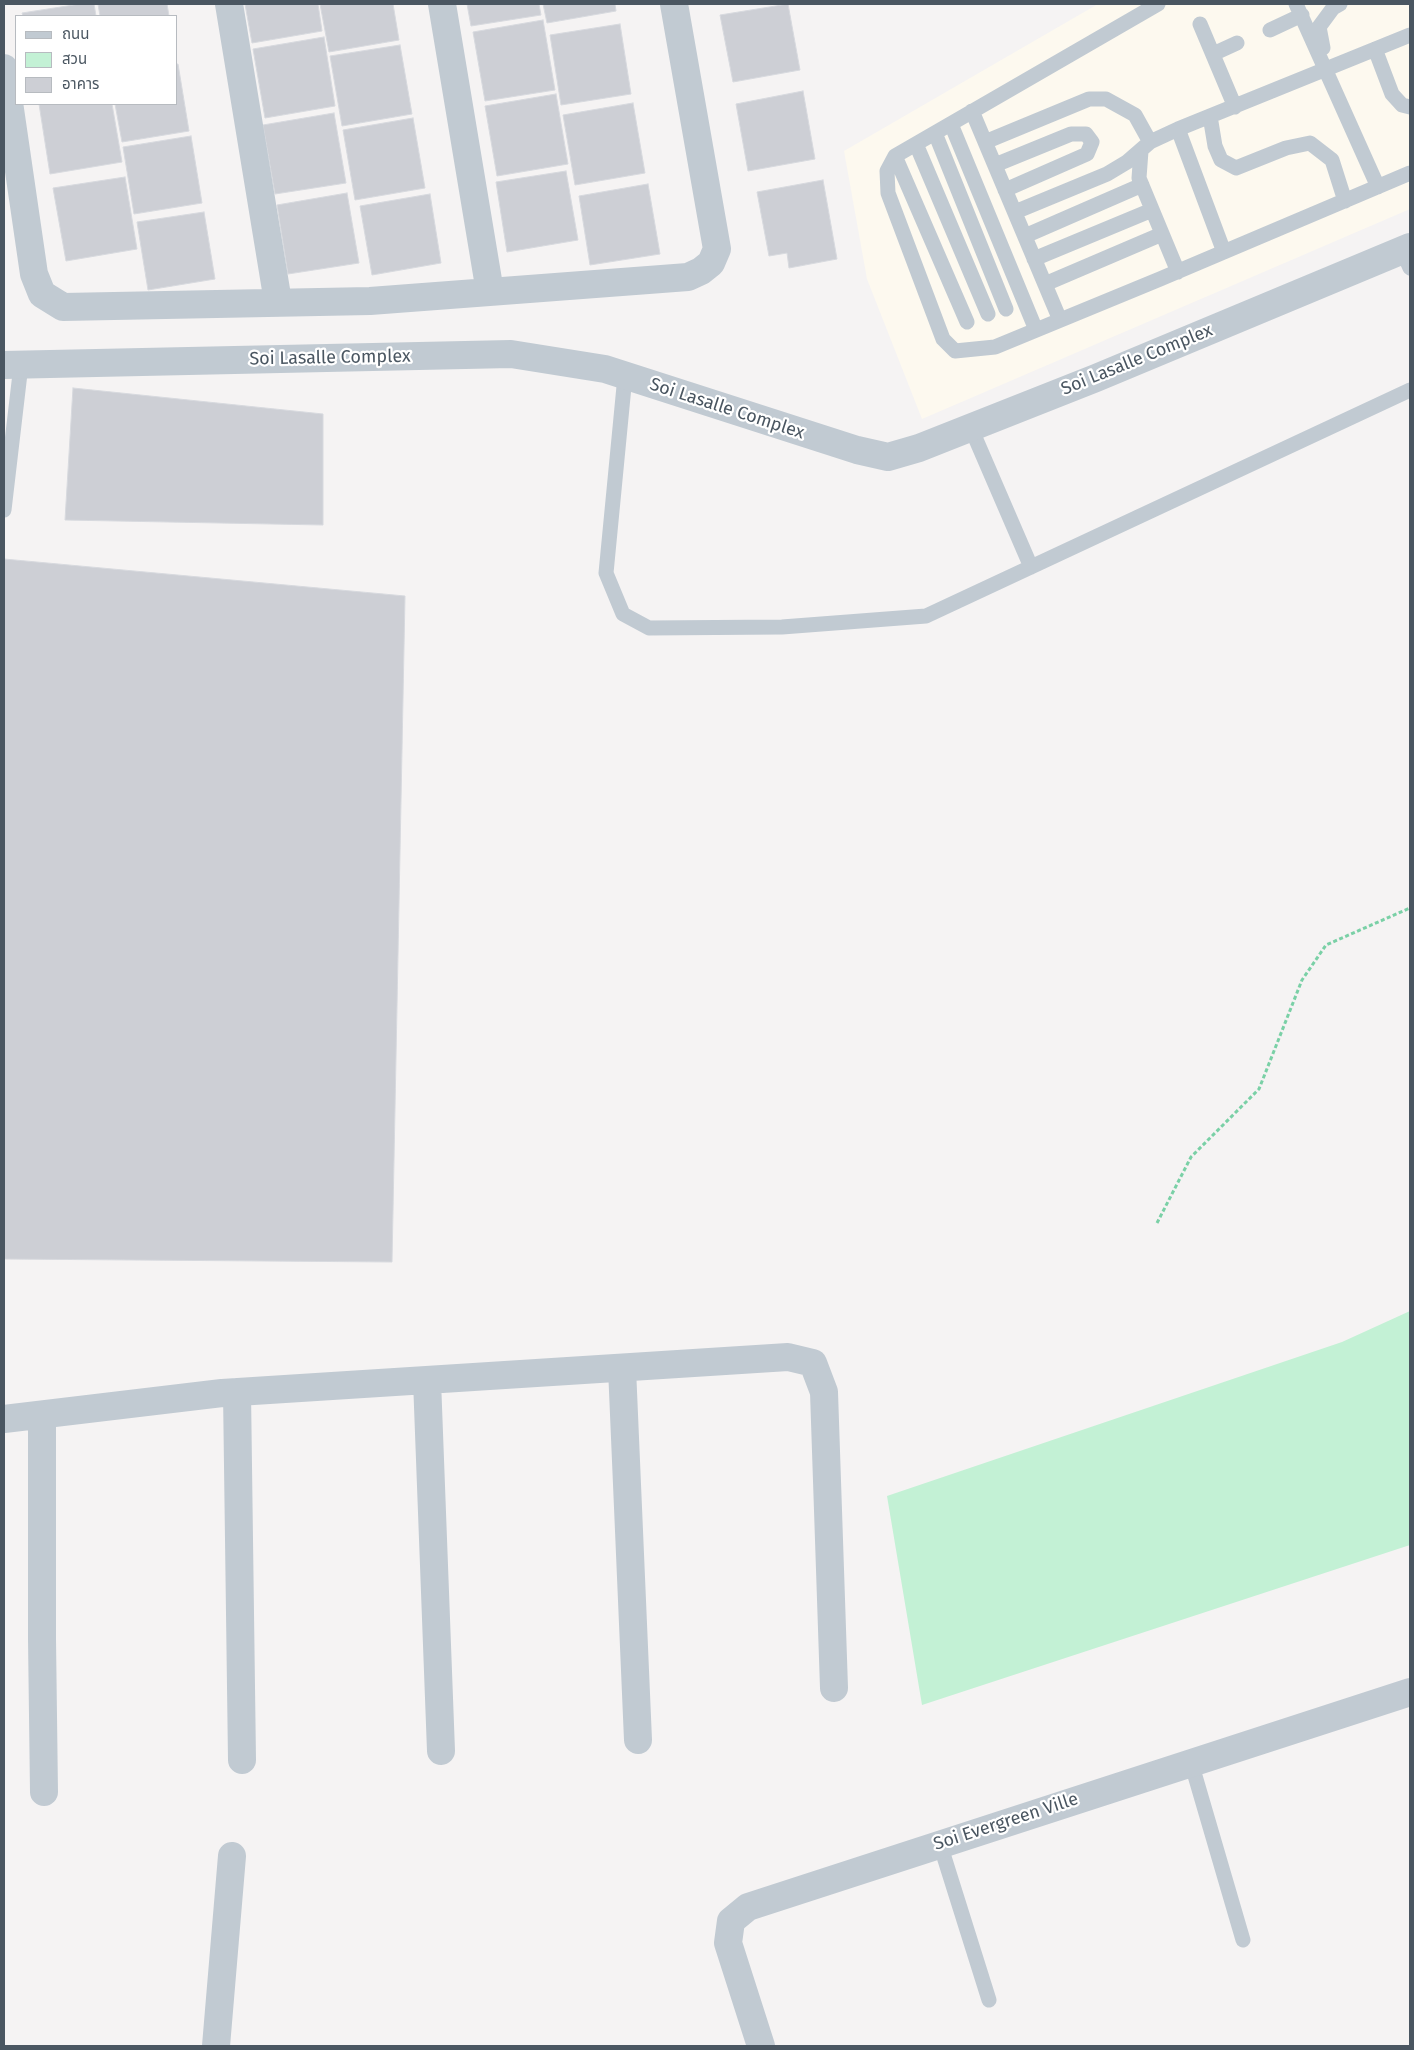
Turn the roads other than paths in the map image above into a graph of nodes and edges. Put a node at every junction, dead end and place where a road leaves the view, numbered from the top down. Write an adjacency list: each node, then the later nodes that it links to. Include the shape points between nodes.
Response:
1 (229, 4): 44 (street)
2 (442, 4): 43 (street)
3 (674, 4): 43 (street, via 717,249 711,263 688,277)
4 (1158, 4): 8 (lane)
5 (1170, 4): 8 (lane)
6 (1340, 4): 16 (lane, via 1319,27)
7 (1299, 10): 10 (lane); 16 (lane)
8 (1137, 17): 19 (lane)
9 (1200, 24): 14 (lane)
10 (1270, 30)
11 (1410, 35): 13 (lane)
12 (1237, 43): 14 (lane)
13 (1375, 50): 16 (lane); 18 (lane, via 1392,94 1402,105)
14 (1213, 54): 17 (lane)
15 (4, 68): 44 (street, via 34,274 42,294 63,307)
16 (1326, 70): 17 (lane); 31 (lane)
17 (1235, 107): 20 (lane)
18 (1410, 107)
19 (972, 111): 21 (lane); 24 (lane)
20 (1210, 116): 22 (lane); 33 (lane, via 1221,160 1236,168 1286,148 1310,143 1332,160)
21 (951, 124): 23 (lane); 49 (lane)
22 (1178, 129): 26 (lane); 38 (lane)
23 (935, 133): 25 (lane); 45 (lane)
24 (986, 142): 26 (lane, via 1089,99 1106,99 1135,115); 28 (lane)
25 (916, 144): 27 (lane); 46 (lane)
26 (1145, 146): 30 (lane, via 1139,178); 35 (lane, via 1107,174)
27 (895, 156): 48 (lane); 49 (lane, via 887,171 888,193 943,339 956,351 995,347)
28 (995, 165): 32 (lane); 32 (lane, via 1072,134 1086,134 1092,142 1087,154)
29 (1410, 173): 31 (lane)
30 (1142, 185): 34 (lane); 37 (lane)
31 (1378, 187): 33 (lane)
32 (1005, 190): 35 (lane)
33 (1346, 200): 38 (lane)
34 (1152, 210): 36 (lane); 40 (lane)
35 (1015, 212): 37 (lane)
36 (1162, 234): 41 (lane); 42 (lane)
37 (1025, 236): 40 (lane)
38 (1224, 252): 41 (lane)
39 (1408, 255): 53 (street, Soi Lasalle Complex)
40 (1034, 259): 42 (lane)
41 (1178, 272): 47 (lane)
42 (1045, 284): 47 (lane)
43 (490, 292): 44 (street, via 370,301)
44 (278, 302)
45 (1006, 309)
46 (988, 314)
47 (1060, 320): 49 (lane)
48 (967, 322)
49 (1036, 330)
50 (12, 365): 51 (street, Soi Lasalle Complex, via 511,354 604,369); 54 (lane)
51 (625, 376): 53 (street, Soi Lasalle Complex, via 857,450 888,456); 55 (lane, via 606,574 623,614 649,628 782,627 926,616)
52 (1410, 390): 55 (lane)
53 (971, 428): 55 (lane)
54 (4, 510)
55 (1031, 567)
56 (622, 1368): 57 (street); 61 (street, via 788,1357 813,1363 824,1392); 63 (street)
57 (427, 1380): 58 (street); 64 (street)
58 (237, 1392): 59 (street); 65 (street)
59 (42, 1415): 60 (street); 67 (street)
60 (4, 1419)
61 (834, 1688)
62 (1410, 1692): 66 (street, Soi Evergreen Ville)
63 (638, 1740)
64 (441, 1751)
65 (242, 1760)
66 (1191, 1762): 68 (street, Soi Evergreen Ville); 70 (lane)
67 (44, 1792)
68 (940, 1844): 71 (lane); 73 (street, Soi Evergreen Ville, via 748,1907 731,1921 728,1943)
69 (232, 1856): 72 (street)
70 (1243, 1940)
71 (989, 2000)
72 (216, 2046)
73 (761, 2046)

